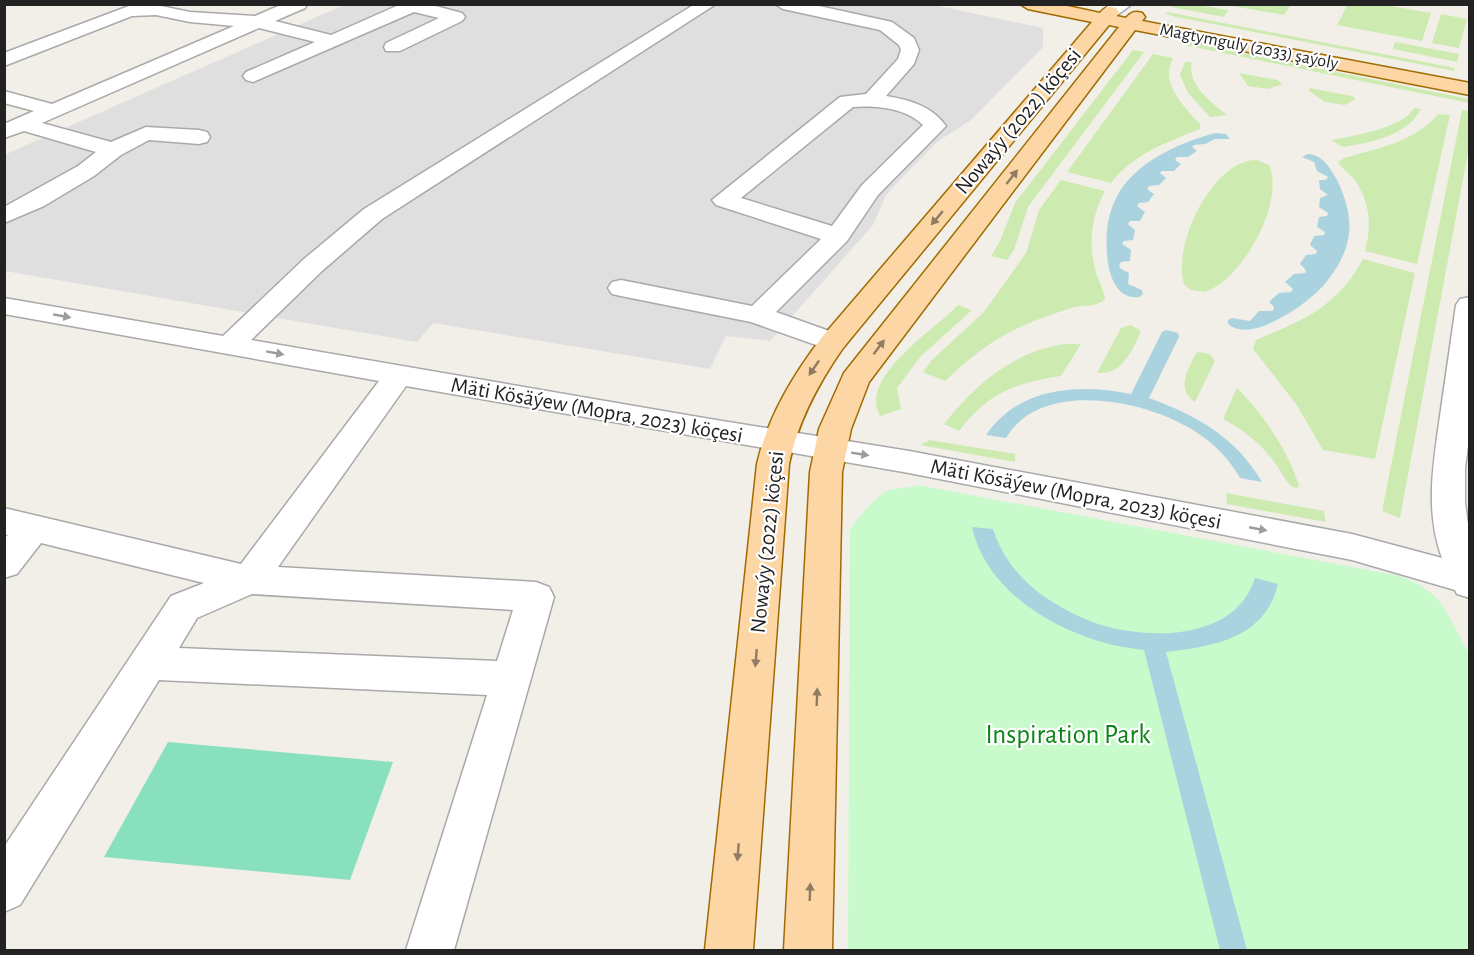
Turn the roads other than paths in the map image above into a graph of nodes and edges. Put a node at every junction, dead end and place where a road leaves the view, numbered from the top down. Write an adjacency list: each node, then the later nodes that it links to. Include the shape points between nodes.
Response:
1 (299, 4): 12 (street)
2 (708, 4): 32 (street, via 374,214)
3 (783, 4): 9 (street)
4 (1028, 4): 11 (main road, Magtymguly (2033) şaýoly)
5 (1072, 4): 11 (main road, Magtymguly (2033) şaýoly)
6 (415, 5): 13 (street); 14 (street, via 456,17)
7 (89, 7): 10 (street)
8 (163, 7): 10 (street); 12 (street, via 190,17)
9 (825, 8): 20 (street, via 886,26 907,42 910,50 906,60)
10 (119, 14): 15 (street)
11 (1123, 14): 17 (main road, Magtymguly (2033) şaýoly); 18 (main road, Magtymguly (2033) şaýoly); 31 (main road, Nowaýy (2022) köçesi, one-way to 31); 35 (main road, Nowaýy (2022) köçesi, one-way to 11, via 855,380)
12 (257, 22): 13 (street); 21 (street)
13 (333, 41): 16 (street)
14 (393, 47)
15 (4, 60)
16 (253, 76)
17 (1470, 80)
18 (1470, 89)
19 (4, 98): 21 (street)
20 (873, 99): 26 (street, via 917,111 931,118 935,126 870,190); 26 (street, via 847,101 724,200)
21 (52, 110): 22 (street)
22 (13, 128): 24 (street)
23 (199, 137): 24 (street, via 146,133)
24 (113, 150): 25 (street, via 76,177)
25 (4, 216)
26 (838, 236): 30 (street)
27 (621, 288): 30 (street)
28 (1470, 305): 39 (street, via 1448,503 1451,535)
29 (4, 306): 32 (street, Mäti Kösäýew (Mopra, 2023) köçesi, one-way to 32)
30 (758, 315): 31 (street)
31 (833, 342): 34 (main road, Nowaýy (2022) köçesi, one-way to 34, via 811,371)
32 (230, 345): 33 (street, Mäti Kösäýew (Mopra, 2023) köçesi, one-way to 33)
33 (399, 375): 34 (street, Mäti Kösäýew (Mopra, 2023) köçesi); 38 (street)
34 (777, 441): 35 (street, Mäti Kösäýew (Mopra, 2023) köçesi); 44 (main road, Nowaýy (2022) köçesi, one-way to 44)
35 (830, 449): 39 (street, Mäti Kösäýew (Mopra, 2023) köçesi, one-way to 39, via 1352,547); 45 (main road, Nowaýy (2022) köçesi, one-way to 35)
36 (19, 525): 37 (street); 38 (street)
37 (4, 564)
38 (249, 580): 40 (street, via 184,607); 41 (street, via 536,597)
39 (1469, 581)
40 (147, 663): 41 (street); 42 (street)
41 (513, 679): 43 (street)
42 (4, 889)
43 (430, 951)
44 (729, 951)
45 (808, 951)

